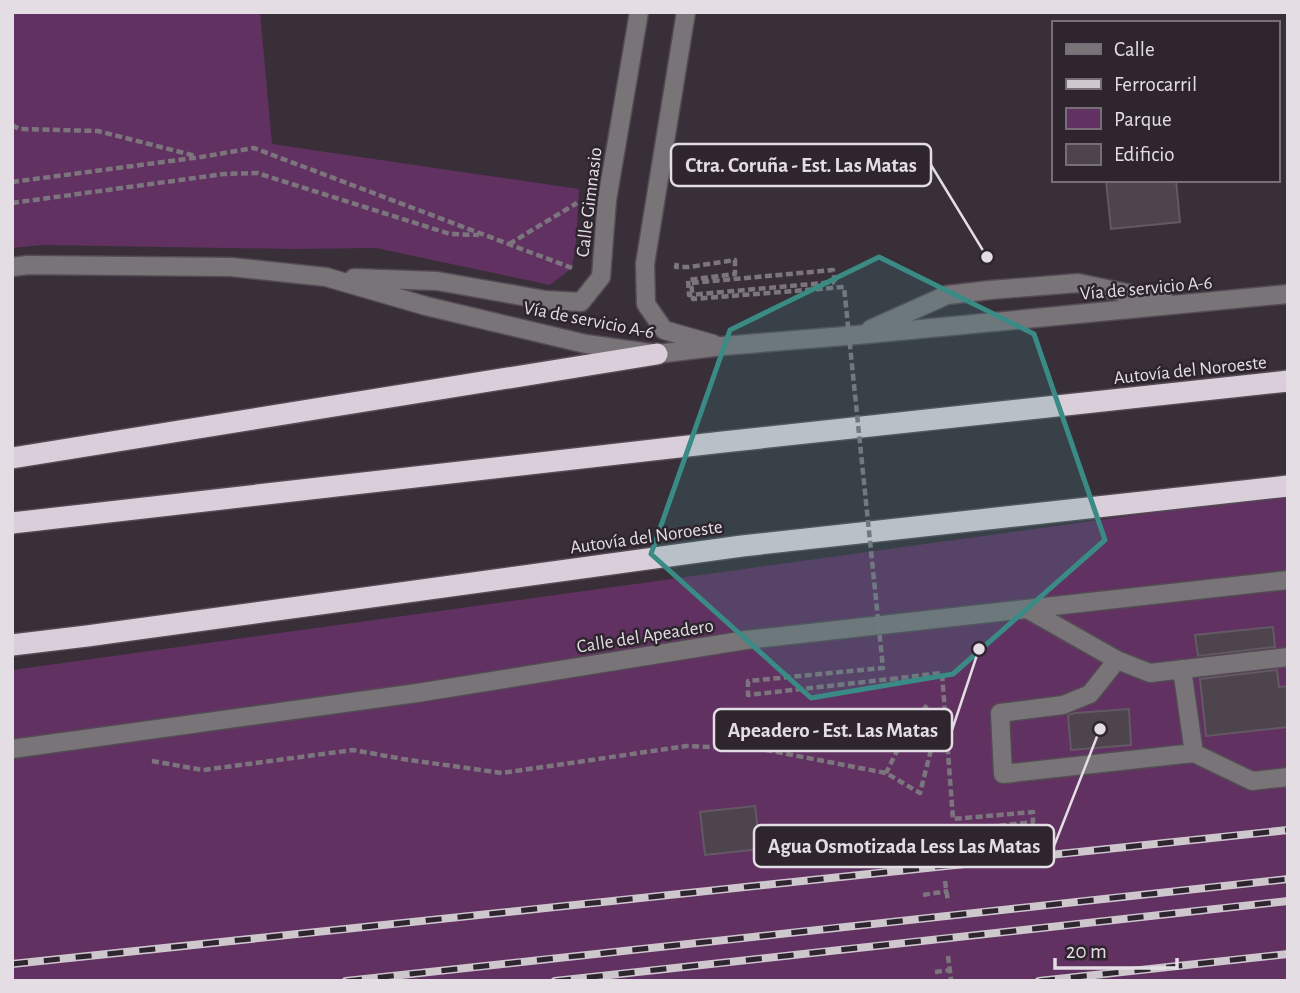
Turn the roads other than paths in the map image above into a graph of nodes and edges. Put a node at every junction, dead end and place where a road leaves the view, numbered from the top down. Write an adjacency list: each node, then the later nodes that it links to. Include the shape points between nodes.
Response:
1 (639, 12): 4 (street, Calle Gimnasio, via 607,200 601,277 581,302 437,281)
2 (685, 12): 8 (street, via 645,264 646,304 664,330)
3 (12, 267): 4 (street, Vía de servicio A-6, via 231,267)
4 (326, 277): 9 (street, Vía de servicio A-6, via 573,341)
5 (1288, 294): 6 (street, Vía de servicio A-6)
6 (1183, 305): 7 (street, Vía de servicio A-6); 7 (street, via 1078,283 990,290 947,295)
7 (857, 335): 8 (street, Vía de servicio A-6)
8 (723, 346): 9 (street, Vía de servicio A-6)
9 (657, 354): 11 (highway)
10 (1288, 381): 13 (highway, Autovía del Noroeste)
11 (12, 458)
12 (1288, 486): 16 (highway, Autovía del Noroeste, via 742,546)
13 (12, 523)
14 (1288, 580): 15 (street, Calle del Apeadero)
15 (1027, 608): 18 (street); 20 (street, Calle del Apeadero, via 746,640 417,693)
16 (12, 645)
17 (1288, 657): 19 (street)
18 (1117, 660): 19 (street, via 1150,673); 21 (street, via 1090,694 1063,705 1000,713 1003,774)
19 (1182, 669): 21 (street)
20 (12, 749)
21 (1194, 753): 22 (street, via 1252,782)
22 (1288, 777)

